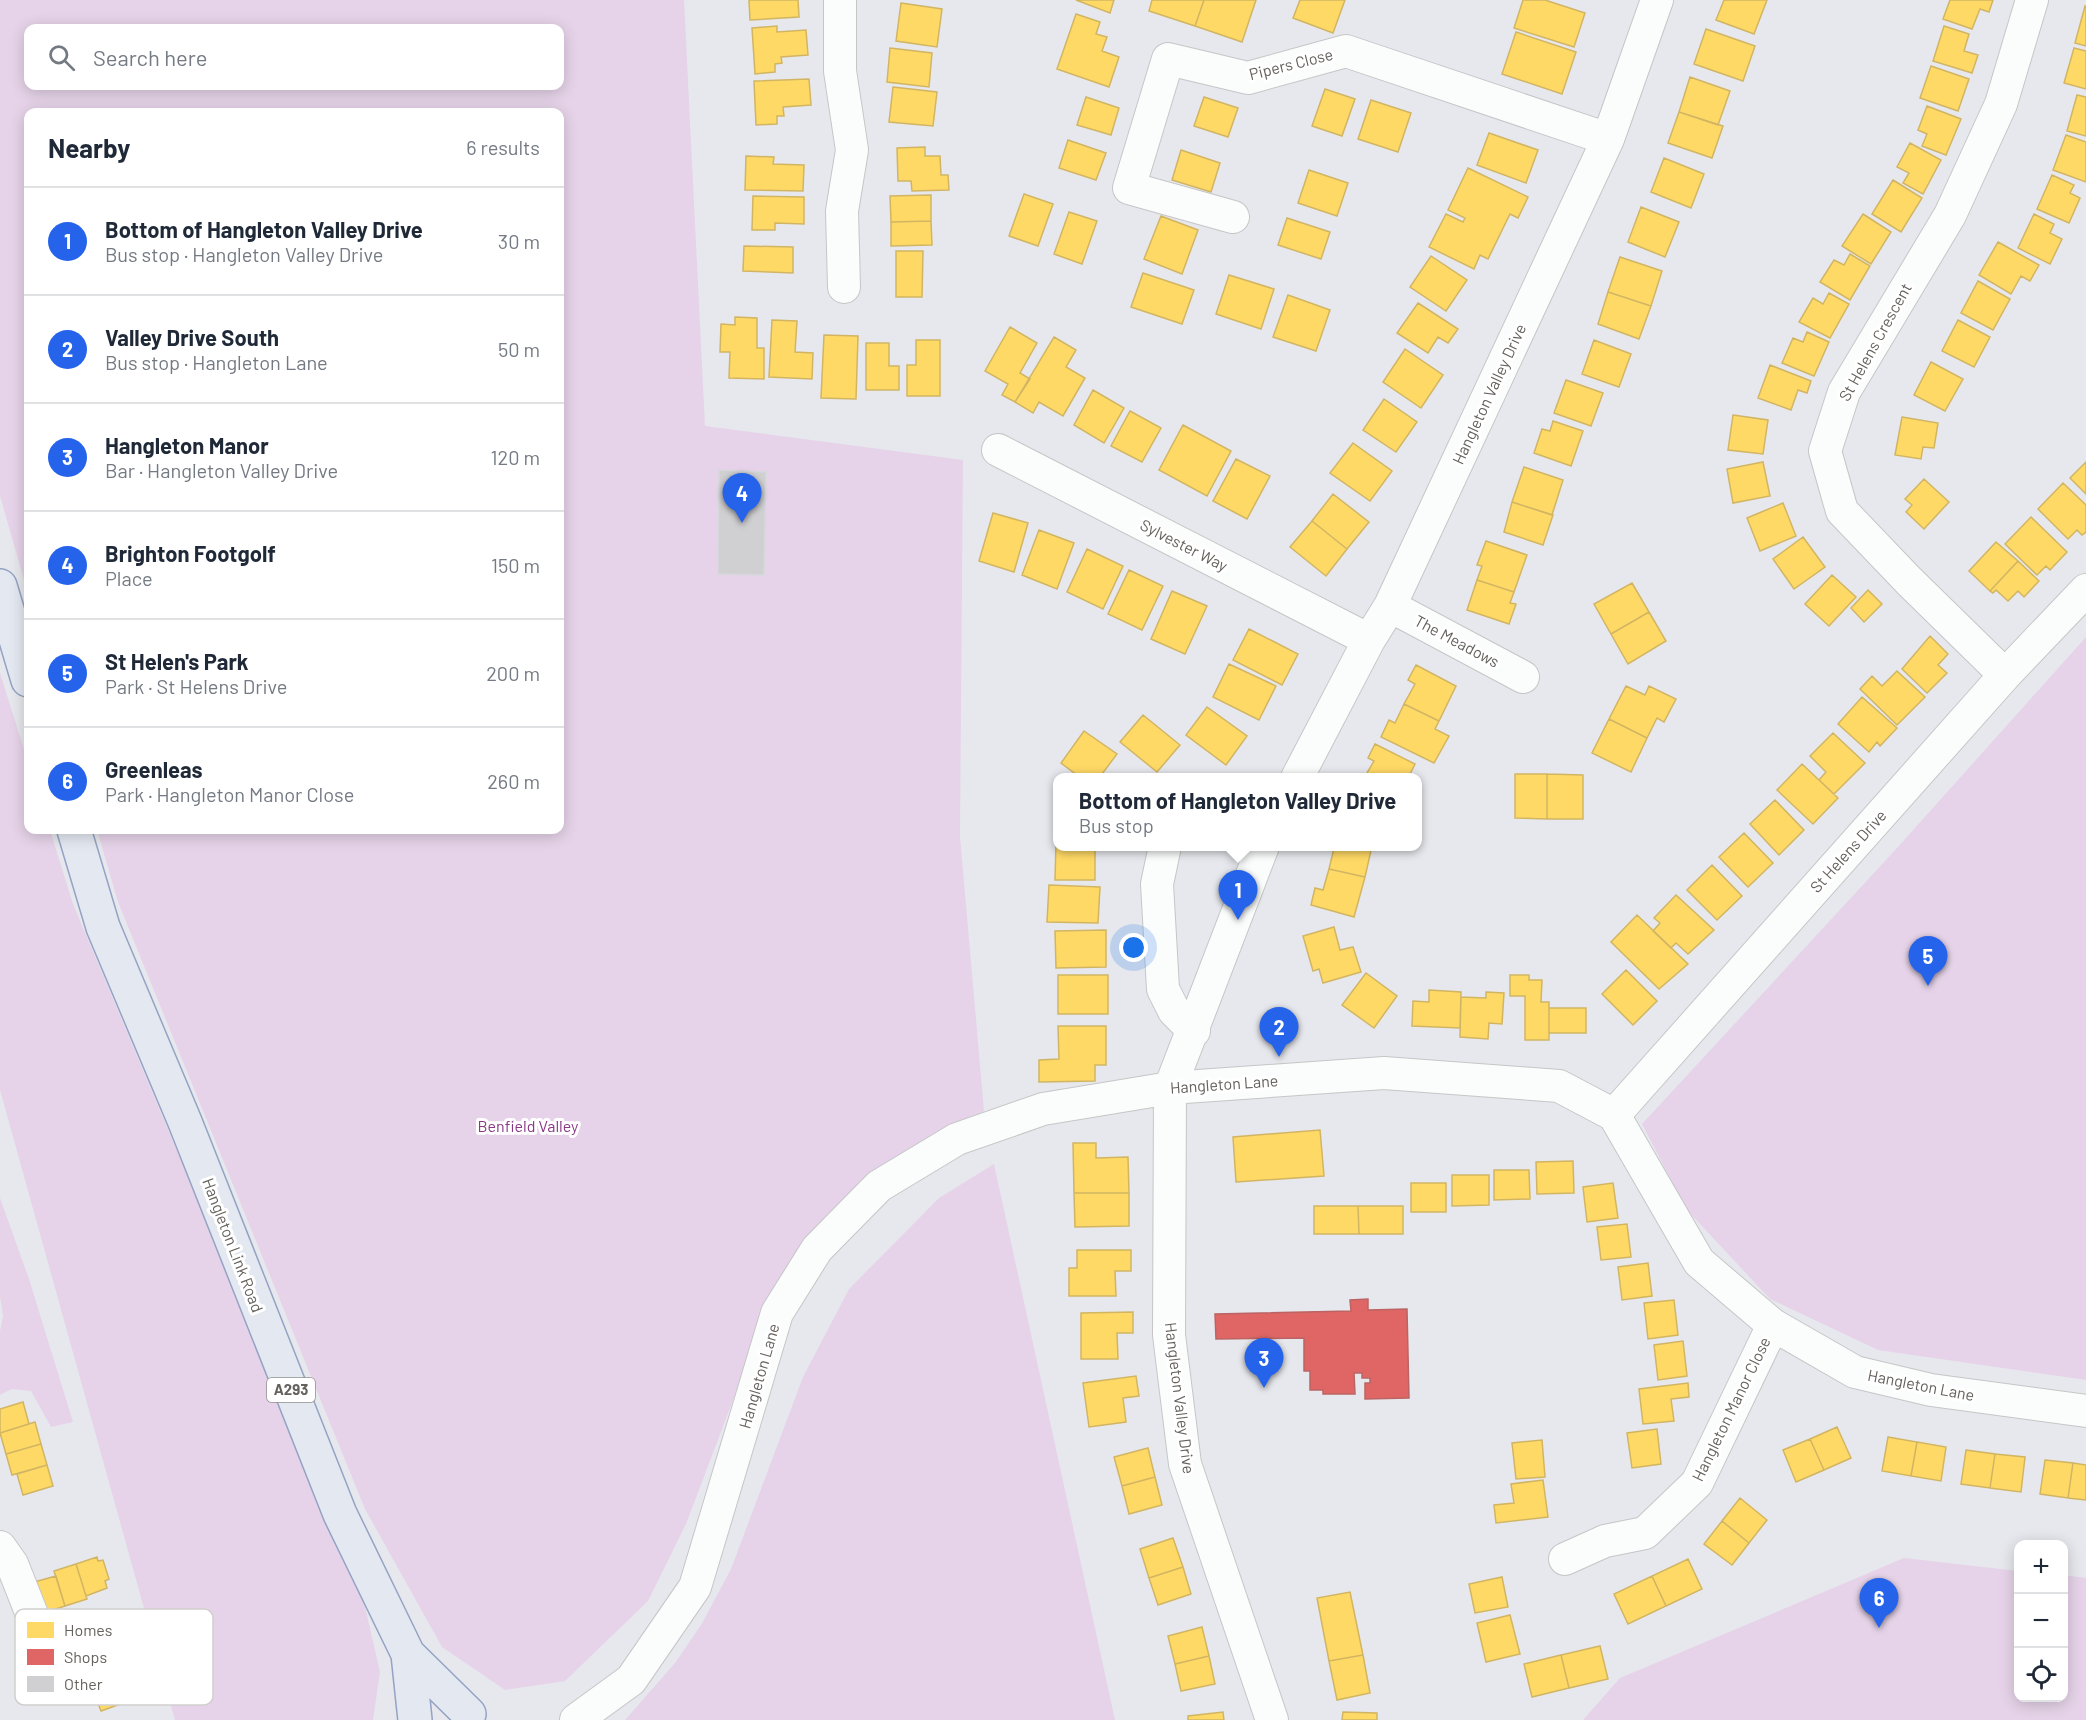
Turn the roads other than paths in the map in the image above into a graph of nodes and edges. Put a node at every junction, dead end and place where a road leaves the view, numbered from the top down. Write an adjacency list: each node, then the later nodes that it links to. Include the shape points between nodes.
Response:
1 (840, 0): 6 (street, via 840,71 852,150 842,211)
2 (1657, 0): 4 (street, Hangleton Valley Drive)
3 (2032, 0): 13 (street, St Helens Crescent, via 2001,104 1950,215 1844,392 1825,451 1842,511)
4 (1608, 139): 5 (street, Pipers Close, via 1346,51 1248,78 1168,59 1129,188); 10 (street, Hangleton Valley Drive)
5 (1233, 217)
6 (844, 287)
7 (998, 450): 11 (street, Sylvester Way)
8 (0, 586): 12 (highway)
9 (2086, 590): 13 (street, St Helens Drive)
10 (1390, 606): 11 (street, Hangleton Valley Drive); 14 (street, The Meadows)
11 (1369, 640): 15 (street, Hangleton Valley Drive)
12 (24, 667)
13 (2005, 675): 21 (street, St Helens Drive)
14 (1523, 677)
15 (1299, 773)
16 (75, 834): 27 (highway, Hangleton Link Road / A293, via 103,927 185,1122 335,1503)
17 (1163, 851): 19 (street, via 1157,884 1164,989 1174,1011)
18 (1261, 851): 19 (street, Hangleton Valley Drive)
19 (1194, 1031): 20 (street, Hangleton Valley Drive)
20 (1170, 1088): 21 (street, Hangleton Lane, via 1384,1073 1559,1086); 30 (street, Hangleton Lane, via 1043,1109 957,1139 879,1186 817,1249 777,1313 695,1587 631,1680); 31 (street, Hangleton Valley Drive, via 1169,1335 1185,1464)
21 (1614, 1115): 22 (street, Hangleton Lane, via 1699,1262)
22 (1773, 1325): 23 (street, Hangleton Lane, via 1855,1372 1931,1390); 25 (street, Hangleton Manor Close, via 1697,1483 1645,1533 1605,1541)
23 (2086, 1411)
24 (0, 1547): 26 (street, via 12,1564)
25 (1565, 1559)
26 (30, 1609)
27 (408, 1654): 28 (highway, Hangleton Link Road / A293); 29 (highway, Hangleton Link Road / A293)
28 (465, 1718)
29 (415, 1720)
30 (576, 1720)
31 (1272, 1720)

